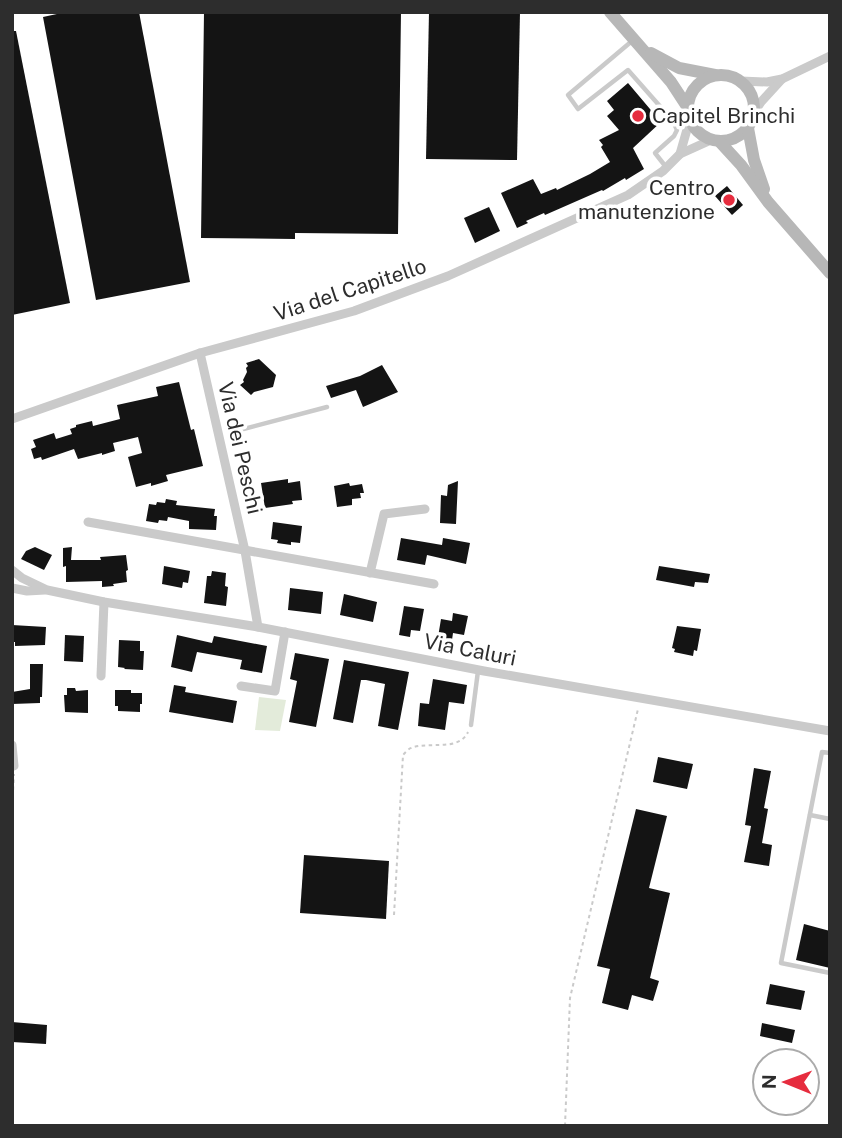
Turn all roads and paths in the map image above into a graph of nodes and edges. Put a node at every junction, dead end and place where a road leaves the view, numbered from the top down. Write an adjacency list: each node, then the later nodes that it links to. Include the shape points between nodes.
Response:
1 (610, 12): 2 (main road)
2 (635, 42): 4 (main road, via 679,68); 8 (main road, via 671,82); 12 (lane, via 568,95 578,109 628,70 674,121 674,136 655,153)
3 (830, 57): 5 (street)
4 (715, 75): 6 (main road); 8 (main road, via 693,90)
5 (782, 79): 6 (street); 7 (street)
6 (741, 81): 7 (main road, via 751,91)
7 (755, 111): 9 (main road)
8 (689, 114): 10 (main road, via 698,132); 11 (street)
9 (748, 128): 10 (main road, via 735,139); 13 (main road)
10 (715, 141): 11 (street, Via del Capitello); 13 (main road, via 741,165)
11 (680, 154): 12 (street, Via del Capitello)
12 (666, 167): 15 (street, Via del Capitello, via 628,195 448,276 354,312)
13 (768, 202): 14 (main road)
14 (830, 273)
15 (200, 353): 17 (street, Via del Capitello); 21 (street, Via dei Peschi)
16 (327, 407): 18 (lane)
17 (12, 419)
18 (236, 431)
19 (425, 509): 23 (street, via 384,514)
20 (88, 522): 21 (street)
21 (245, 551): 23 (street); 28 (street, Via dei Peschi)
22 (12, 570): 26 (street, Via Caluri)
23 (370, 573): 24 (street)
24 (435, 584)
25 (12, 589): 26 (street, Via Caluri)
26 (47, 590): 27 (street, Via Caluri)
27 (104, 602): 28 (street, Via Caluri); 31 (street)
28 (258, 627): 29 (street, Via Caluri)
29 (285, 632): 30 (street, Via Caluri); 32 (street, via 275,691)
30 (478, 670): 33 (street, Via Caluri); 34 (lane)
31 (101, 676)
32 (241, 686)
33 (640, 697): 35 (street, Via Caluri); 44 (path, via 570,999)
34 (471, 724): 42 (path, via 460,743 410,748 403,755)
35 (830, 731)
36 (12, 745): 38 (street)
37 (830, 753): 40 (lane, via 822,752)
38 (14, 766): 39 (path)
39 (12, 811)
40 (810, 815): 41 (lane); 43 (lane, via 781,963)
41 (830, 819)
42 (394, 915)
43 (830, 973)
44 (565, 1126)

